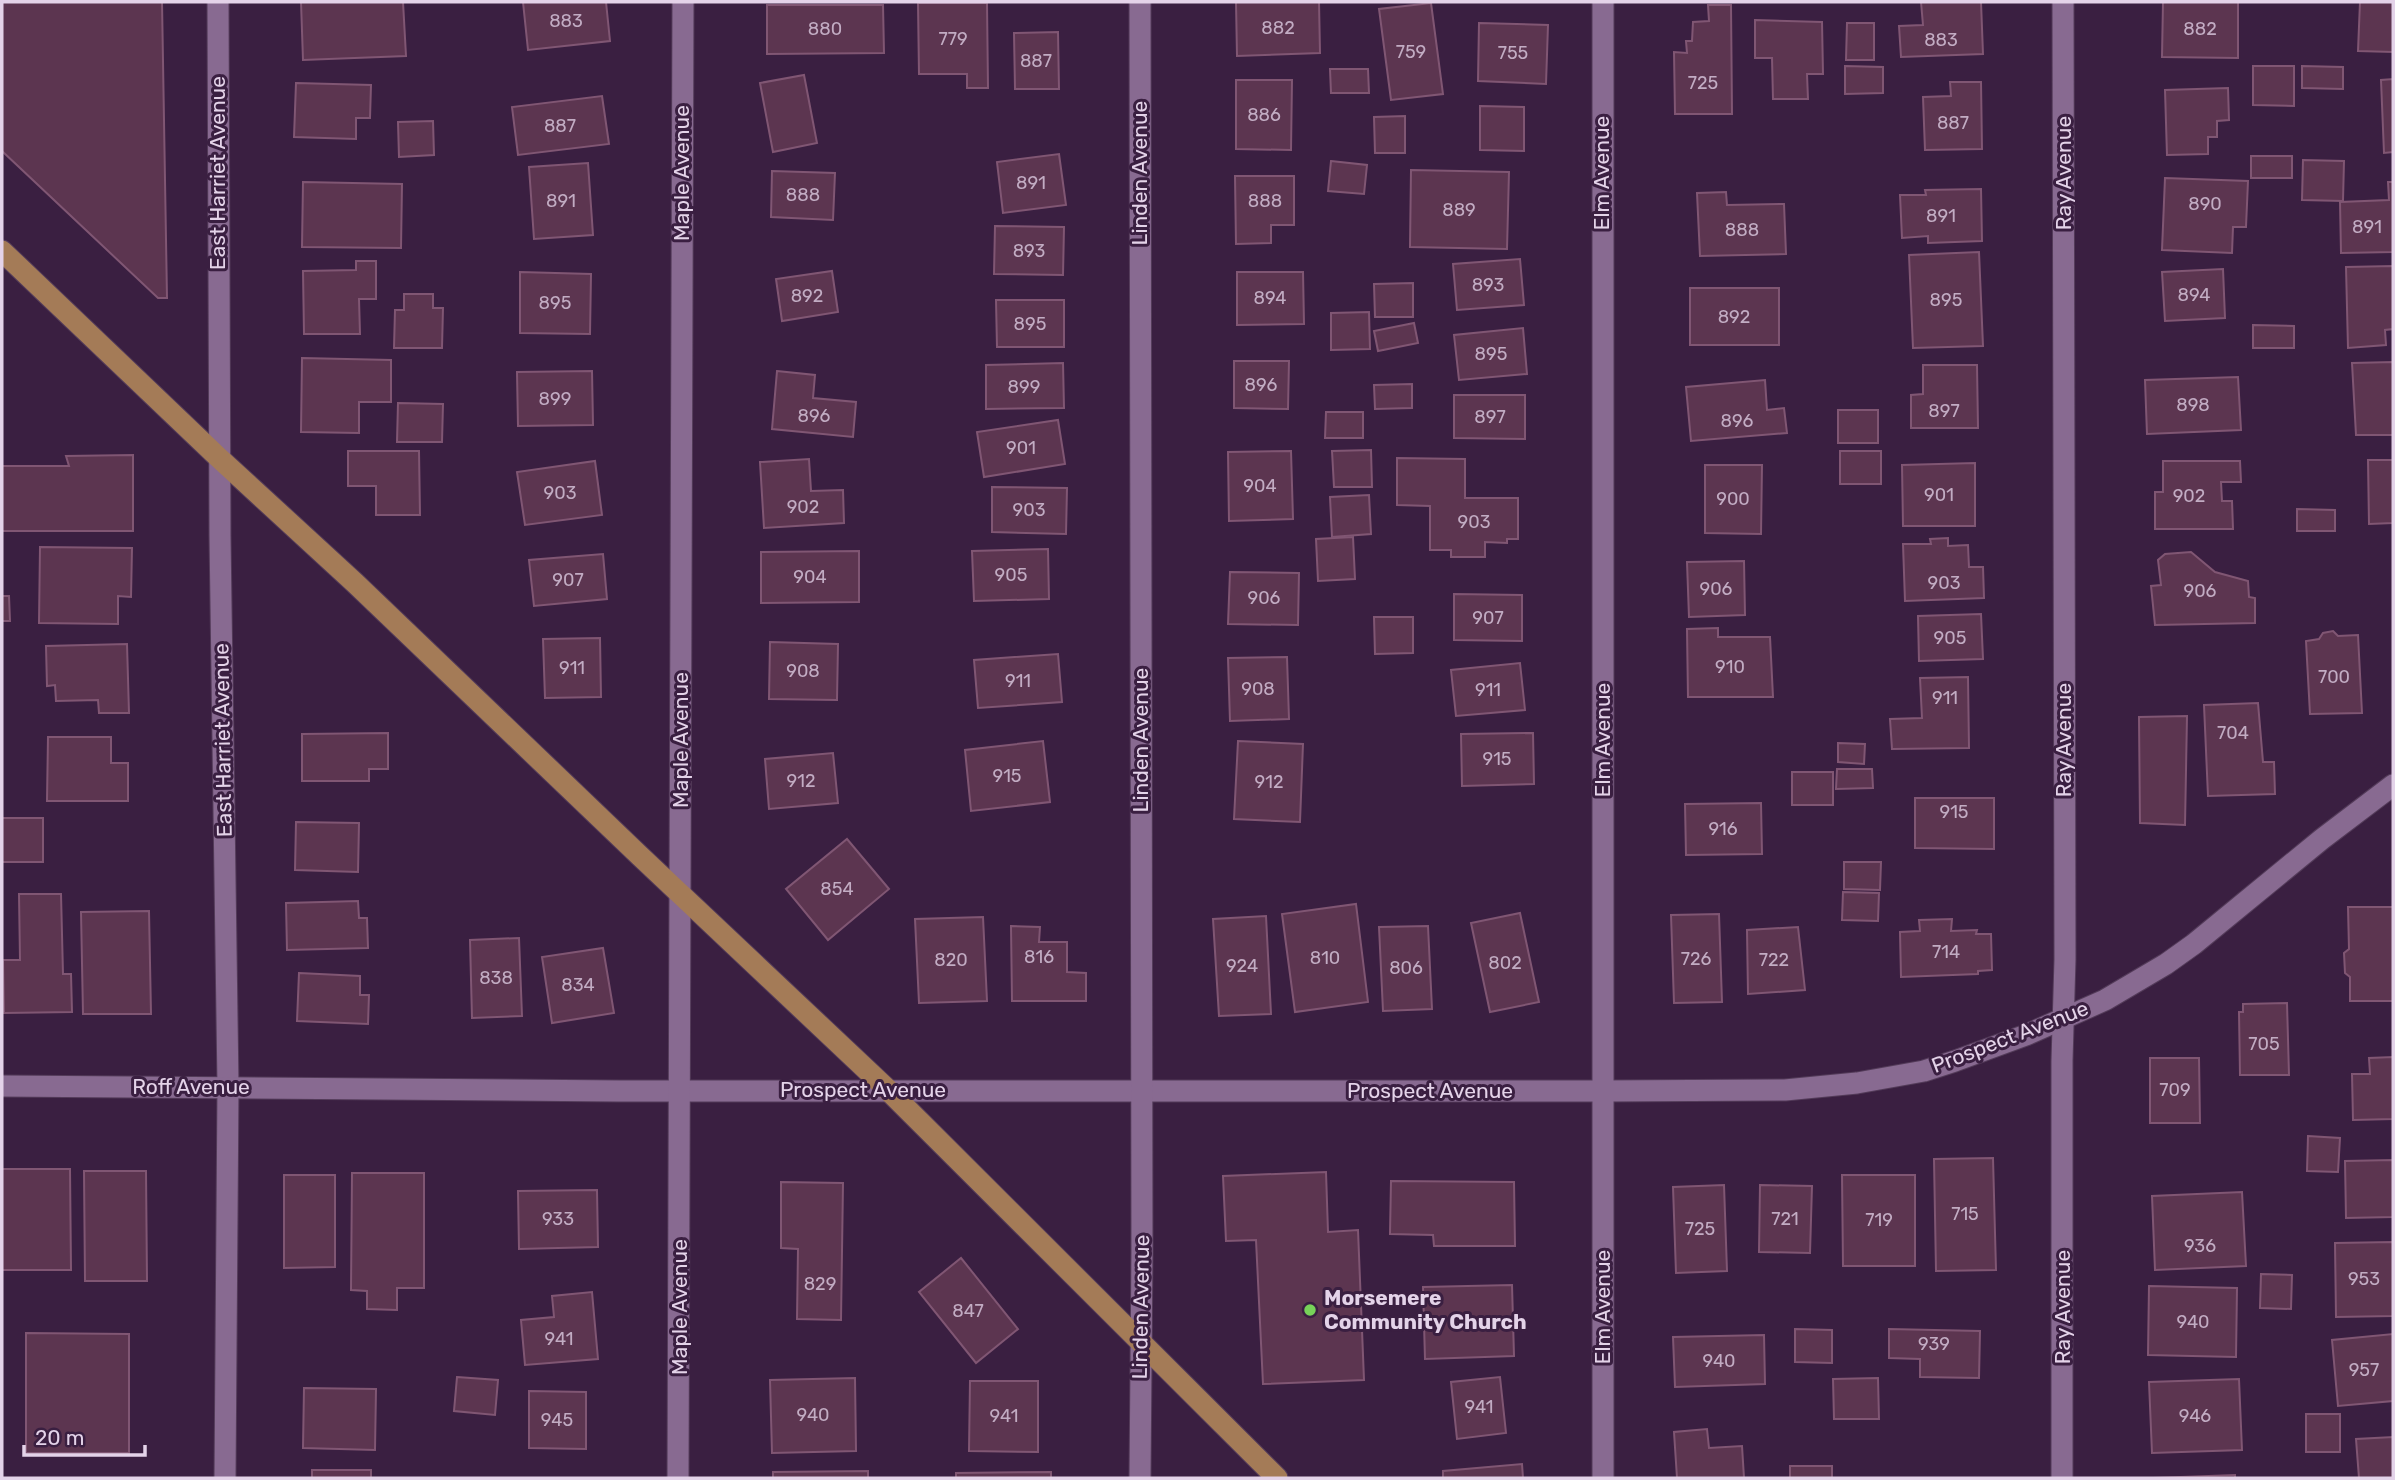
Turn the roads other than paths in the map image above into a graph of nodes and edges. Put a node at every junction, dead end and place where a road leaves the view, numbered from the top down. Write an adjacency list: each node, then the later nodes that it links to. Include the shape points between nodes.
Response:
1 (218, 2): 7 (street, East Harriet Avenue)
2 (683, 2): 9 (street, Maple Avenue)
3 (1140, 2): 16 (street, Linden Avenue)
4 (1604, 2): 17 (street, Elm Avenue)
5 (2063, 2): 10 (street, Ray Avenue)
6 (2, 251): 7 (main road)
7 (219, 458): 9 (main road); 12 (street, East Harriet Avenue)
8 (2393, 785): 10 (street, Prospect Avenue, via 2194,944 2135,983)
9 (681, 895): 13 (main road); 15 (street, Maple Avenue)
10 (2063, 1020): 17 (street, Prospect Avenue, via 1955,1062 1857,1083 1785,1090); 24 (street, Ray Avenue)
11 (2, 1086): 12 (street, Roff Avenue)
12 (228, 1086): 14 (street, Roff Avenue); 19 (street, East Harriet Avenue)
13 (887, 1089): 15 (street, Prospect Avenue); 16 (street, Prospect Avenue); 18 (main road)
14 (380, 1090): 15 (street, Prospect Avenue)
15 (680, 1090): 20 (street, Maple Avenue)
16 (1142, 1091): 17 (street, Prospect Avenue); 18 (street, Linden Avenue)
17 (1603, 1091): 23 (street, Elm Avenue)
18 (1140, 1343): 21 (street, Linden Avenue); 22 (main road)
19 (225, 1478)
20 (678, 1478)
21 (1140, 1478)
22 (1277, 1478)
23 (1603, 1478)
24 (2062, 1478)

